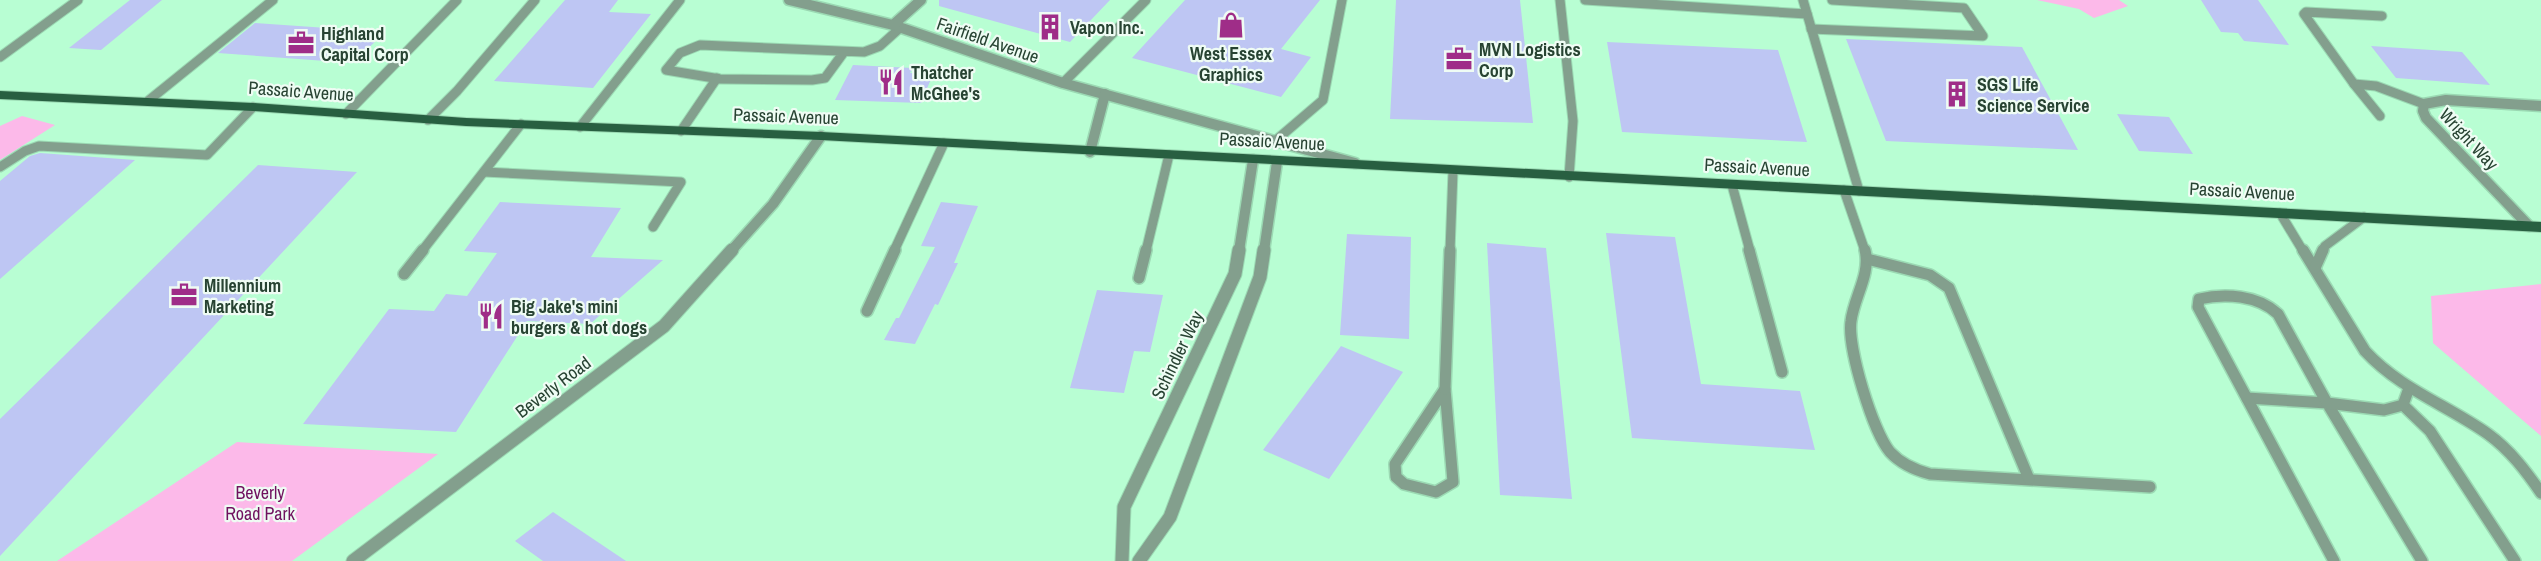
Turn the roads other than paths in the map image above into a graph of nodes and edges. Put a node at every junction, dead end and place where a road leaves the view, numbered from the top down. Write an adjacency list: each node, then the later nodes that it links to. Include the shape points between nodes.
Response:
1 (78, 0): 19 (lane)
2 (273, 0): 25 (lane)
3 (457, 0): 29 (lane)
4 (535, 0): 31 (lane)
5 (680, 0): 33 (lane)
6 (789, 0): 16 (street, Fairfield Avenue)
7 (921, 0): 16 (street)
8 (1146, 0): 21 (lane)
9 (1342, 0): 36 (lane, via 1323,100)
10 (1560, 0): 46 (lane, via 1573,121)
11 (1585, 0): 14 (lane)
12 (1803, 0): 14 (lane)
13 (1832, 0): 17 (lane, via 1964,8 1983,36)
14 (1807, 14): 17 (lane)
15 (2382, 16): 22 (lane, via 2304,14)
16 (897, 26): 18 (lane, via 876,50); 21 (street, Fairfield Avenue)
17 (1811, 29): 49 (lane)
18 (844, 52): 20 (lane, via 825,78 809,82); 20 (lane, via 700,45 685,48 666,70 676,75)
19 (0, 57)
20 (717, 78): 34 (lane)
21 (1063, 83): 23 (street, Fairfield Avenue)
22 (2354, 84): 26 (lane, via 2376,86); 30 (lane)
23 (1105, 94): 36 (street, Fairfield Avenue); 38 (street)
24 (1, 95): 25 (main road, Passaic Avenue)
25 (148, 101): 28 (main road, Passaic Avenue)
26 (2424, 104): 27 (street, Wright Way, via 2446,100); 52 (street, Wright Way, via 2426,118)
27 (2541, 106)
28 (253, 107): 29 (main road, Passaic Avenue); 43 (lane, via 207,156 39,146)
29 (346, 114): 31 (main road, Passaic Avenue)
30 (2380, 116)
31 (428, 120): 32 (main road, Passaic Avenue)
32 (521, 124): 33 (main road, Passaic Avenue); 45 (lane)
33 (580, 127): 34 (main road, Passaic Avenue)
34 (681, 131): 35 (main road, Passaic Avenue)
35 (821, 136): 37 (main road, Passaic Avenue); 68 (street, Beverly Road, via 773,204 664,326)
36 (1275, 141): 42 (street, Fairfield Avenue)
37 (944, 143): 38 (main road, Passaic Avenue); 58 (lane)
38 (1090, 152): 39 (main road, Passaic Avenue)
39 (1169, 155): 40 (main road, Passaic Avenue); 57 (lane)
40 (1254, 160): 41 (main road, Passaic Avenue); 69 (street, Schindler Way, via 1235,274 1124,507)
41 (1277, 162): 42 (main road, Passaic Avenue); 70 (street, via 1260,277 1170,517)
42 (1365, 166): 44 (main road, Passaic Avenue)
43 (0, 167)
44 (1453, 171): 46 (main road, Passaic Avenue); 61 (lane)
45 (484, 172): 53 (lane, via 681,182); 56 (lane)
46 (1569, 177): 47 (main road, Passaic Avenue)
47 (1732, 185): 48 (main road, Passaic Avenue); 59 (lane)
48 (1844, 190): 49 (main road, Passaic Avenue); 54 (lane)
49 (1859, 191): 50 (main road, Passaic Avenue)
50 (2280, 213): 51 (main road, Passaic Avenue); 55 (lane)
51 (2364, 217): 52 (main road, Passaic Avenue); 55 (lane, via 2325,246)
52 (2535, 226)
53 (653, 227)
54 (1867, 259): 65 (lane, via 1930,275 1949,288); 65 (lane, via 1848,331 1882,442 1901,464 1914,470)
55 (2315, 268): 60 (lane, via 2365,351 2376,365)
56 (404, 274)
57 (1139, 278)
58 (867, 311)
59 (1782, 372)
60 (2409, 388): 64 (lane); 67 (lane, via 2487,434 2511,453)
61 (1444, 389): 61 (lane, via 1395,464 1396,477 1404,484 1436,492 1453,482)
62 (2247, 398): 63 (lane); 63 (lane, via 2198,307 2199,299 2250,299 2266,304 2278,314); 71 (lane)
63 (2327, 403): 64 (lane, via 2384,410); 72 (lane)
64 (2403, 405): 73 (lane, via 2430,431)
65 (2029, 479): 66 (lane)
66 (2151, 487)
67 (2541, 493)
68 (354, 561)
69 (1122, 561)
70 (1139, 561)
71 (2334, 561)
72 (2422, 561)
73 (2515, 561)

